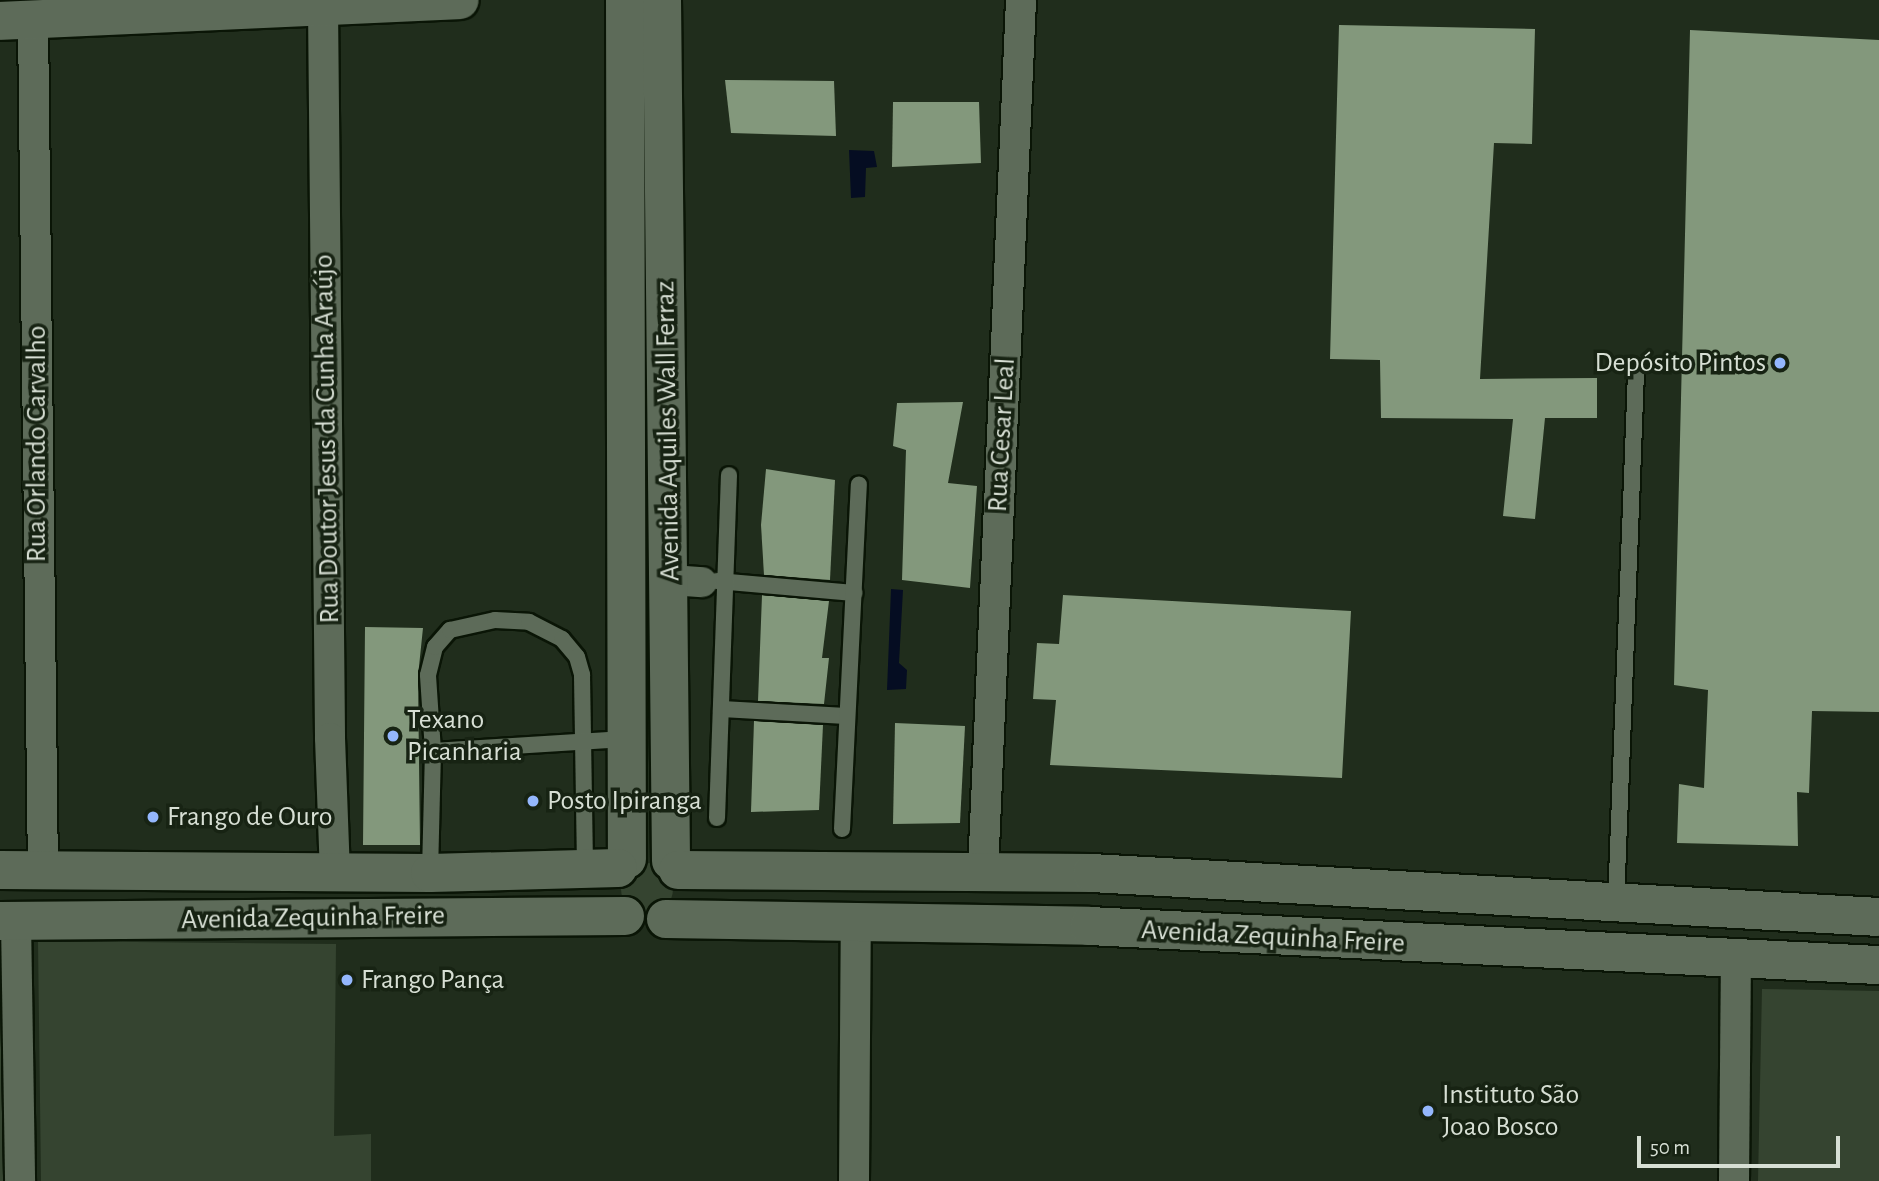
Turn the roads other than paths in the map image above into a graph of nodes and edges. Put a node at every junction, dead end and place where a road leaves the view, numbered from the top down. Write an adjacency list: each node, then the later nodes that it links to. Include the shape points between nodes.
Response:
1 (460, 0): 5 (main road)
2 (625, 0): 14 (main road, Avenida Aquiles Wall Ferraz)
3 (662, 0): 10 (main road, Avenida Aquiles Wall Ferraz)
4 (1021, 0): 23 (street, Rua Cesar Leal)
5 (323, 6): 6 (main road); 24 (street, Rua Doutor Jesus da Cunha Araújo)
6 (16, 20): 21 (street, Rua Orlando Carvalho)
7 (1636, 372): 26 (lane)
8 (729, 475): 10 (lane)
9 (859, 484): 11 (lane)
10 (699, 581): 11 (lane); 12 (lane); 20 (main road, Avenida Aquiles Wall Ferraz)
11 (854, 593): 13 (lane)
12 (721, 709): 13 (lane); 17 (lane)
13 (847, 716): 18 (lane)
14 (625, 739): 15 (lane); 19 (main road, Avenida Aquiles Wall Ferraz)
15 (585, 741): 16 (lane); 16 (lane, via 577,657 562,639 529,622 495,620 450,630 435,648 428,675); 19 (lane)
16 (433, 751): 25 (lane)
17 (717, 818)
18 (842, 829)
19 (610, 865): 20 (main road, via 649,852); 25 (main road, Avenida Zequinha Freire); 27 (main road, via 612,888)
20 (674, 866): 23 (main road, Avenida Zequinha Freire); 29 (main road, via 683,891)
21 (43, 869): 22 (main road, Avenida Zequinha Freire); 24 (main road, Avenida Zequinha Freire); 31 (main road, via 21,887)
22 (0, 870)
23 (983, 871): 26 (main road, Avenida Zequinha Freire, via 1092,873)
24 (335, 872): 25 (main road, Avenida Zequinha Freire)
25 (430, 873)
26 (1616, 903): 28 (main road, Avenida Zequinha Freire)
27 (625, 916): 29 (main road, via 645,924); 31 (main road, Avenida Zequinha Freire)
28 (1879, 917)
29 (666, 919): 30 (main road, Avenida Zequinha Freire)
30 (856, 920): 32 (main road, Avenida Zequinha Freire, via 1089,926); 35 (street)
31 (8, 921): 34 (street)
32 (1735, 961): 33 (main road, Avenida Zequinha Freire); 36 (street)
33 (1879, 965)
34 (20, 1181)
35 (854, 1181)
36 (1734, 1181)

